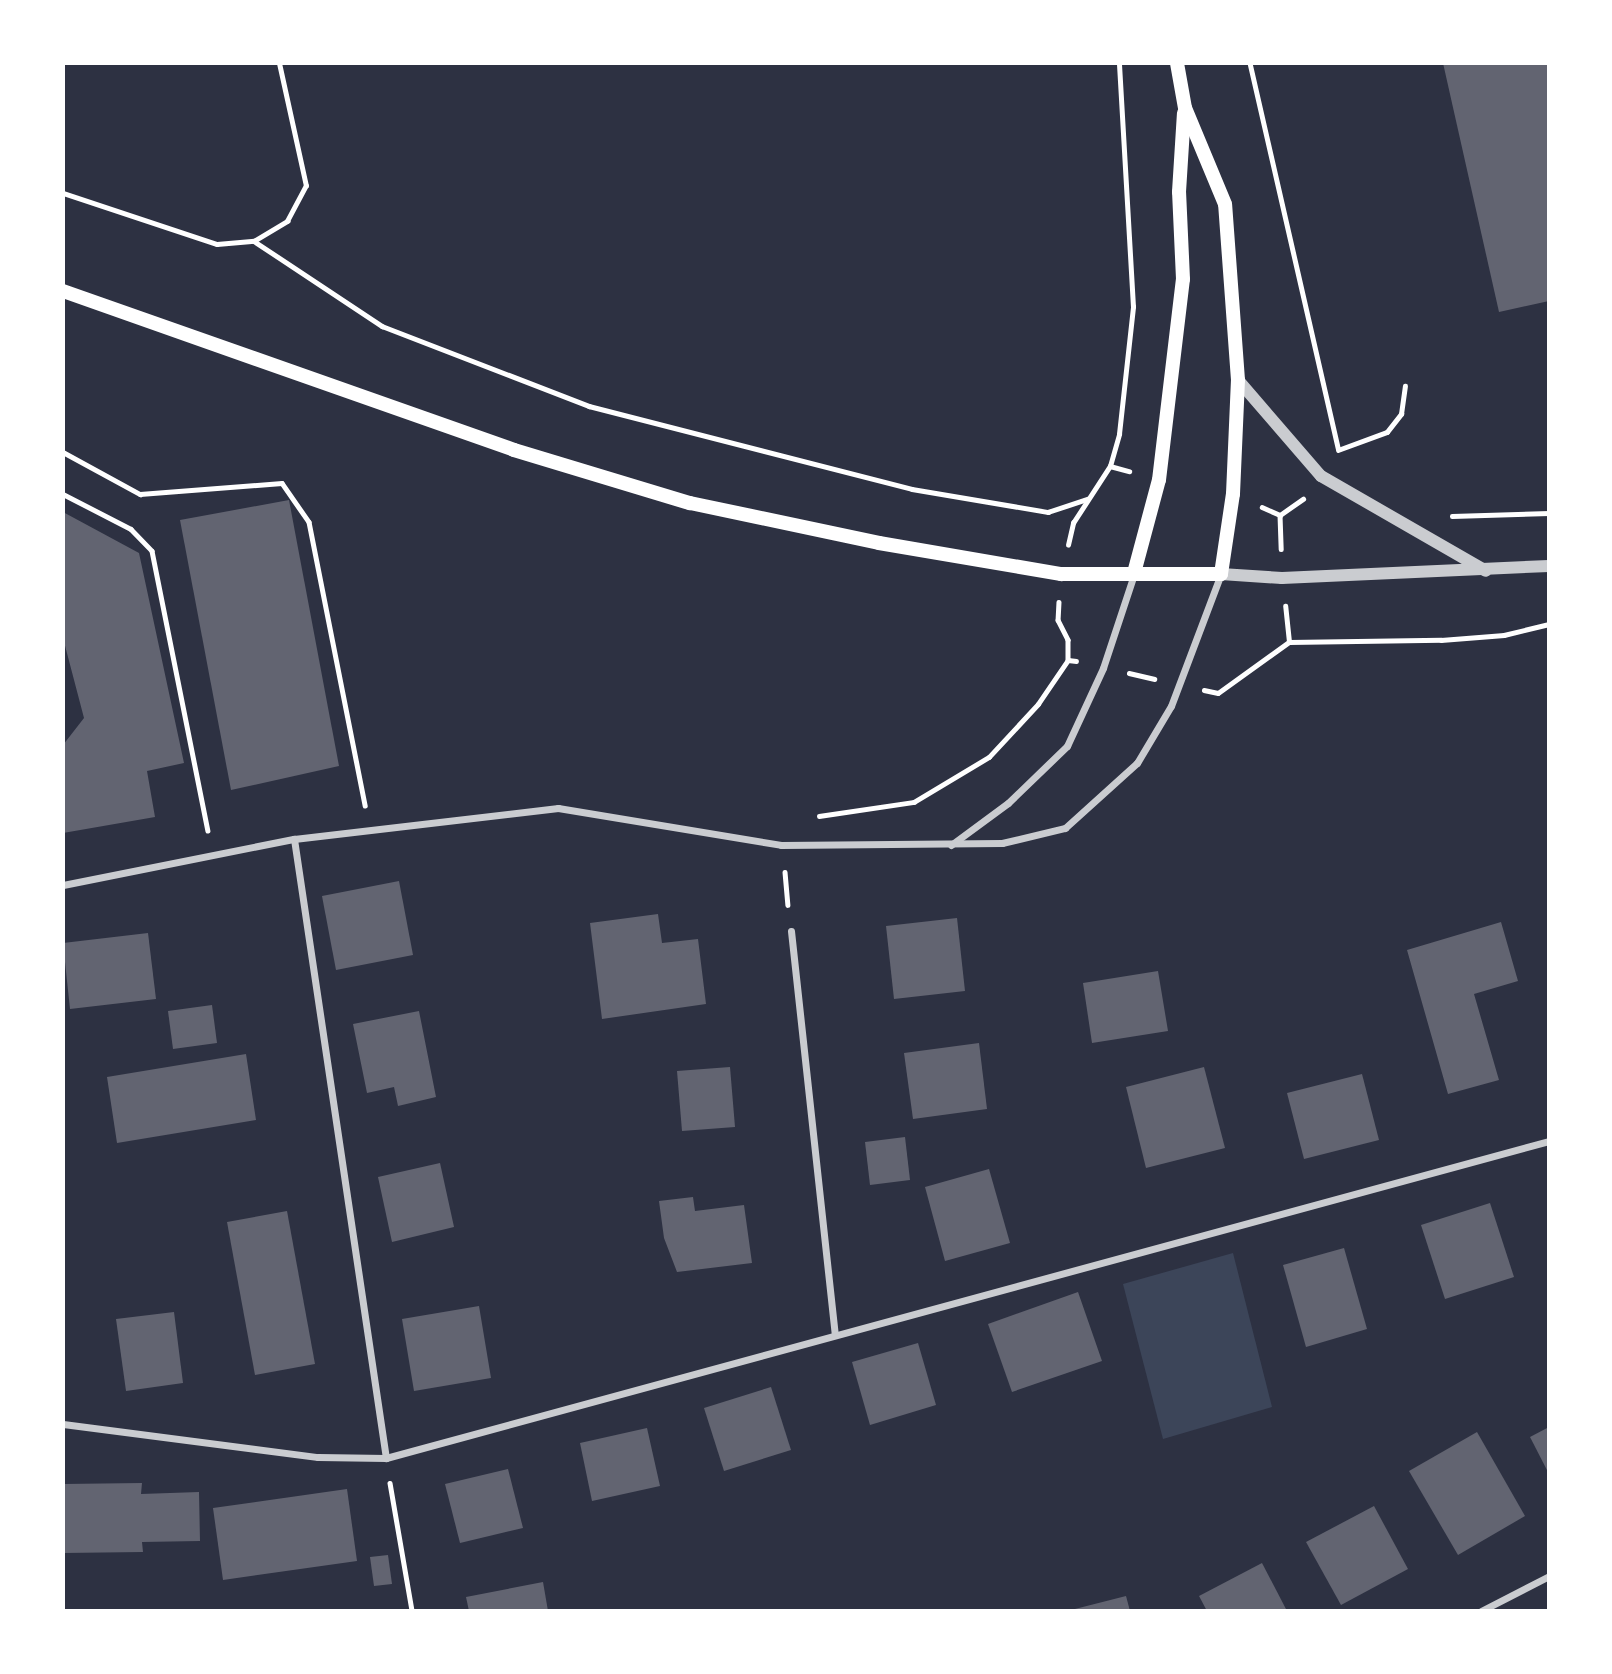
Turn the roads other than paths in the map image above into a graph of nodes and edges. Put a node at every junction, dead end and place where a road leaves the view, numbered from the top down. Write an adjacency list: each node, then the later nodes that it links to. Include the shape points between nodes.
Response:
1 (1177, 63): 2 (main road)
2 (1185, 108): 4 (main road, via 1225,204); 7 (main road, via 1179,192 1181,292 1159,480)
3 (63, 291): 7 (main road, via 514,450 690,502 879,543 1061,574)
4 (1238, 380): 6 (street, via 1321,476); 8 (main road, via 1233,494)
5 (1549, 566): 6 (street)
6 (1486, 571): 8 (street, via 1282,578)
7 (1134, 573): 8 (main road); 10 (street, via 1104,667 1067,746 1008,803)
8 (1221, 575): 10 (street, via 1171,706 1137,763 1065,828 1002,844)
9 (294, 839): 10 (street, via 558,808 781,845); 11 (street); 16 (street)
10 (951, 845)
11 (63, 885)
12 (791, 930): 14 (street)
13 (1549, 1142): 14 (street)
14 (835, 1334): 16 (street)
15 (63, 1424): 16 (street, via 318,1457)
16 (386, 1458)
17 (1549, 1576): 18 (street)
18 (1482, 1611)

